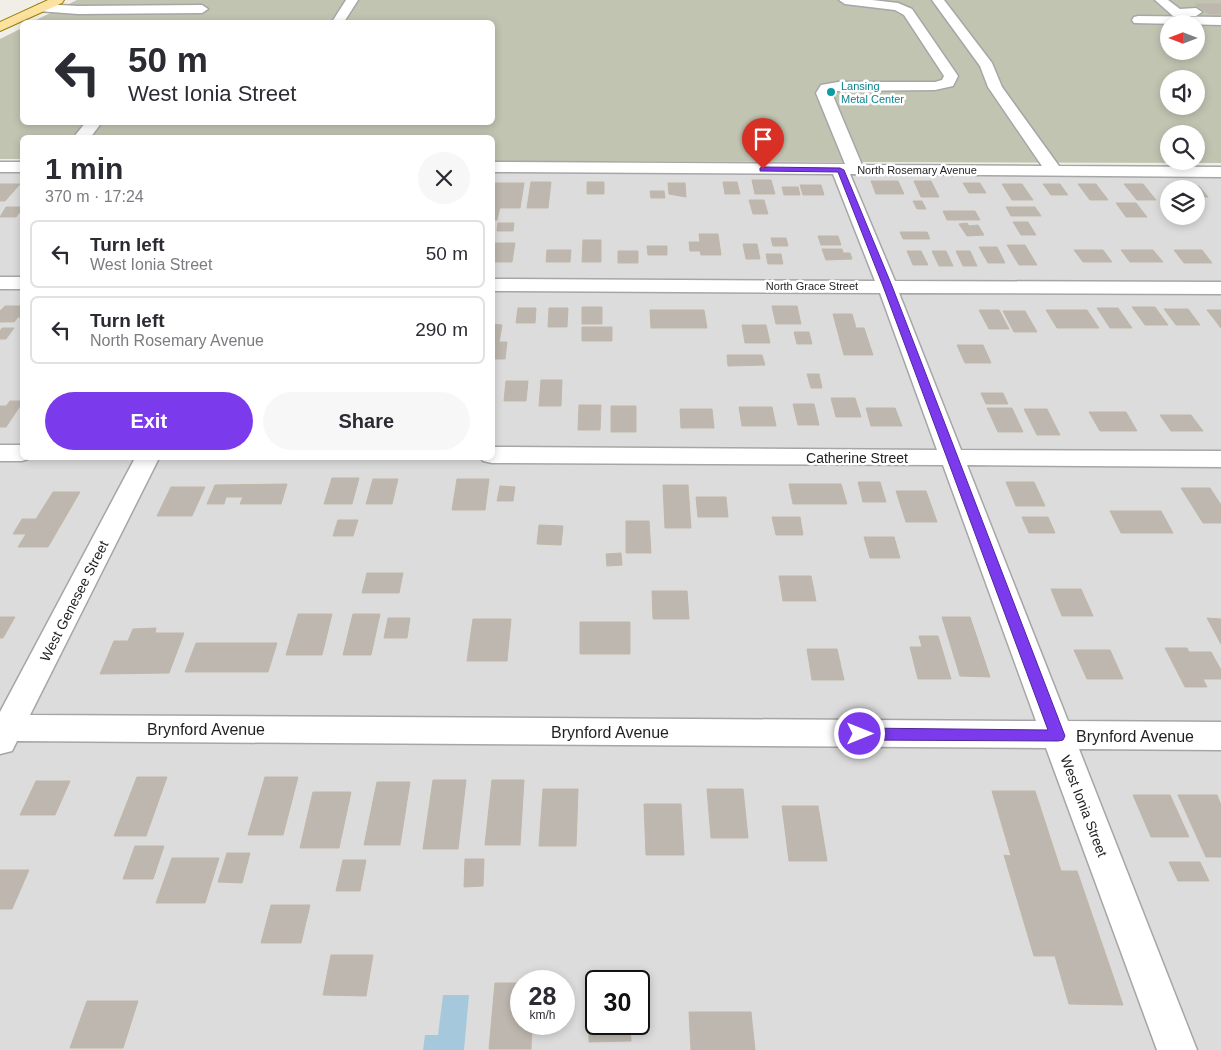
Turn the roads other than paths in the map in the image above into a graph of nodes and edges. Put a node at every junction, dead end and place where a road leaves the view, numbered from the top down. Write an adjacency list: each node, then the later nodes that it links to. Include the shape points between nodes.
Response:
1 (30, 0): 12 (main road)
2 (58, 0): 9 (main road)
3 (211, 0): 10 (street)
4 (352, 0): 15 (street)
5 (845, 0): 23 (street, West Ionia Street, via 898,7 908,12 952,76 948,83 935,86 826,88 823,93)
6 (938, 0): 24 (street, via 987,66 995,87)
7 (1160, 0): 11 (street, via 1176,12)
8 (1181, 0): 11 (street)
9 (42, 8): 10 (street); 17 (main road)
10 (202, 9): 14 (street)
11 (1198, 12): 16 (street)
12 (0, 14)
13 (1141, 15): 16 (street, via 1155,20)
14 (191, 20)
15 (339, 20)
16 (1215, 21)
17 (0, 28)
18 (91, 125): 19 (street)
19 (83, 135)
20 (0, 167): 21 (street)
21 (20, 167)
22 (495, 168): 23 (street, North Rosemary Avenue)
23 (848, 170): 24 (street, North Rosemary Avenue); 29 (street, West Ionia Street)
24 (1054, 171): 25 (street, North Rosemary Avenue)
25 (1221, 172)
26 (0, 283): 27 (street)
27 (20, 283)
28 (495, 284): 29 (street, North Grace Street)
29 (887, 286): 30 (street, North Grace Street); 34 (street, West Ionia Street)
30 (1221, 288)
31 (0, 453): 32 (street)
32 (20, 453)
33 (495, 455): 34 (street, Catherine Street)
34 (952, 458): 35 (street, Catherine Street); 38 (street, West Ionia Street)
35 (1221, 459)
36 (147, 460): 37 (street, West Genesee Street)
37 (3, 733): 38 (street, Brynford Avenue)
38 (1058, 736): 39 (street, Brynford Avenue); 40 (street, West Ionia Street)
39 (1221, 736)
40 (1176, 1050)

